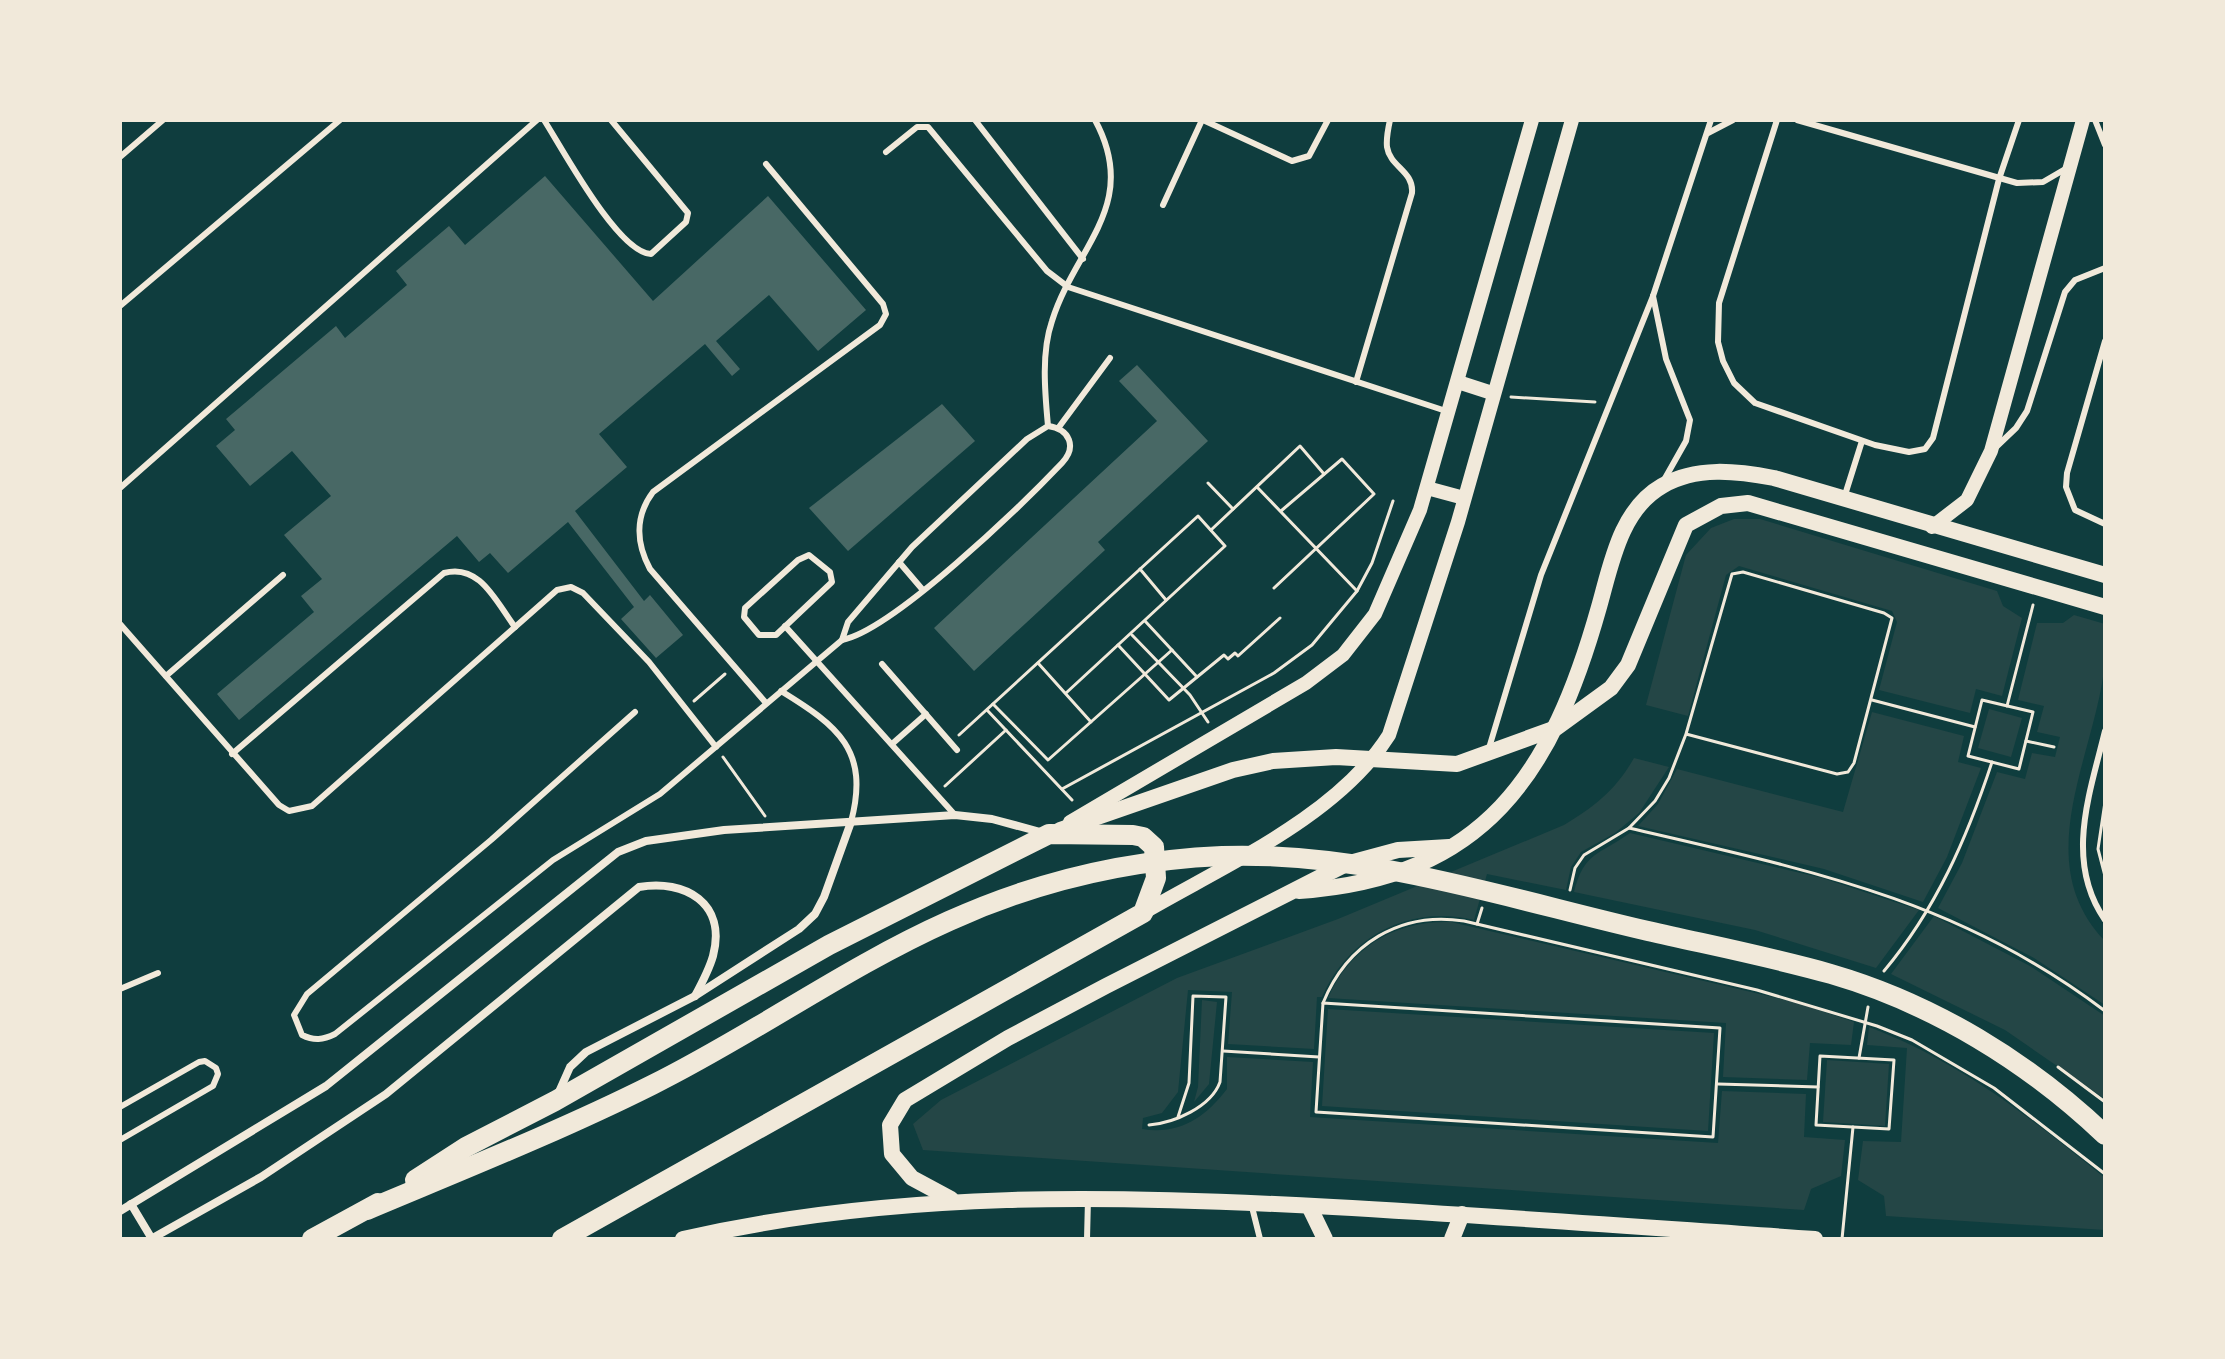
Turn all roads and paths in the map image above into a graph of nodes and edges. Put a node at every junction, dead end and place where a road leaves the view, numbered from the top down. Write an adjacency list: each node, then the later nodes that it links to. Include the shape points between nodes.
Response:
1 (163, 120): 23 (lane)
2 (340, 120): 32 (lane)
3 (537, 120): 48 (lane)
4 (544, 120): 5 (lane, via 621,236 651,254 686,222 688,213)
5 (611, 120)
6 (975, 120): 28 (lane)
7 (1095, 120): 28 (lane, via 1109,156 1112,187)
8 (1202, 120): 9 (lane, via 1292,161 1314,151); 27 (lane)
9 (1328, 120)
10 (1390, 120): 35 (lane, via 1387,149 1410,179 1412,193)
11 (1532, 120): 36 (street)
12 (1572, 120): 37 (street)
13 (1711, 120): 20 (lane)
14 (1733, 120): 20 (lane)
15 (1777, 120): 42 (lane, via 1719,303 1718,342 1734,383 1755,403)
16 (1797, 120): 26 (lane)
17 (2019, 120): 26 (lane)
18 (2083, 120): 25 (street)
19 (2095, 120): 21 (lane)
20 (1707, 134): 31 (lane)
21 (2105, 145)
22 (886, 152): 30 (lane, via 917,127 928,127 1047,271)
23 (120, 157)
24 (766, 164): 82 (lane, via 886,314 880,325 645,502 639,534 650,569)
25 (2070, 165): 26 (lane, via 2043,182); 43 (street)
26 (1999, 179): 42 (lane, via 1930,444 1909,452)
27 (1163, 205)
28 (1083, 259): 30 (lane)
29 (2105, 268): 43 (lane, via 2075,280 2065,292 2027,411)
30 (1068, 287): 35 (lane); 40 (lane, via 1049,335)
31 (1653, 296): 38 (lane); 47 (lane, via 1666,359 1690,420 1686,441)
32 (120, 306)
33 (2105, 341): 55 (lane, via 2066,487 2075,510)
34 (1110, 358): 41 (lane)
35 (1356, 382): 39 (lane)
36 (1458, 382): 37 (street); 39 (street)
37 (1492, 395): 38 (path); 50 (street)
38 (1611, 403): 112 (lane, via 1541,575)
39 (1450, 412): 49 (street)
40 (1048, 426): 41 (lane); 59 (lane, via 1027,439)
41 (1059, 427): 65 (lane, via 1072,444 1070,455)
42 (1862, 441): 51 (lane)
43 (1991, 451): 56 (street, via 1967,500)
44 (1324, 474): 46 (path, via 1300,446); 54 (path); 58 (path, via 1342,459 1374,494)
45 (1208, 483): 53 (path)
46 (1257, 487): 53 (path); 54 (path)
47 (1660, 487): 51 (main road, via 1684,476 1744,472); 100 (main road, via 1628,522 1616,547 1580,669)
48 (120, 488)
49 (1427, 488): 50 (street); 104 (street, via 1394,577 1375,614 1343,655)
50 (1464, 498): 113 (street, via 1401,706)
51 (1843, 499): 56 (main road)
52 (1393, 501): 66 (path)
53 (1233, 509): 57 (path)
54 (1281, 511): 58 (path)
55 (2105, 524)
56 (1932, 527): 62 (main road)
57 (1211, 530): 60 (path, via 1198,516); 67 (path, via 1225,546)
58 (1316, 548): 64 (path); 66 (path)
59 (899, 562): 65 (lane); 75 (lane, via 848,622)
60 (1140, 569): 67 (path); 79 (path)
61 (283, 575): 84 (lane)
62 (2105, 575)
63 (2037, 587): 68 (main road); 92 (path); 100 (main road, via 1748,503 1721,506 1686,525 1643,634 1611,688)
64 (1274, 588)
65 (922, 589): 75 (lane, via 876,627)
66 (1357, 591): 96 (path, via 1329,628 1294,660)
67 (1166, 600): 70 (path)
68 (2105, 607)
69 (1280, 618): 85 (path, via 1238,656 1224,655)
70 (1145, 620): 74 (path); 77 (path)
71 (120, 624): 84 (lane)
72 (785, 626): 72 (lane, via 762,637 746,621 745,608 798,560 814,556 830,572 832,582); 78 (lane)
73 (515, 627): 93 (lane, via 557,590 577,589 649,662); 111 (lane, via 312,806 289,811 279,805); 111 (lane, via 477,577 466,570 444,573)
74 (1131, 633): 76 (path); 80 (path)
75 (842, 640): 78 (lane)
76 (1118, 645): 83 (path); 88 (path)
77 (1172, 650): 80 (path); 85 (path)
78 (816, 660): 87 (lane); 107 (lane)
79 (1038, 663): 88 (path); 91 (path)
80 (1158, 663): 83 (path); 86 (path)
81 (882, 664): 97 (lane)
82 (733, 667): 90 (lane); 93 (path)
83 (1145, 674): 86 (path, via 1169,700); 98 (path)
84 (166, 676): 111 (lane)
85 (1197, 677): 86 (path)
86 (1183, 688): 96 (path)
87 (781, 691): 90 (lane); 120 (lane, via 822,716 844,739 859,777)
88 (1066, 693): 98 (path)
89 (1872, 700): 99 (path); 103 (path, via 1854,763 1843,774); 103 (path, via 1892,627 1889,615 1735,571)
90 (766, 703): 108 (lane)
91 (993, 704): 94 (path); 98 (path, via 1048,760)
92 (2007, 706): 99 (path, via 1982,700); 105 (path, via 2033,712)
93 (686, 709): 108 (lane)
94 (987, 710): 101 (path); 106 (path)
95 (635, 712): 108 (lane, via 298,1003 294,1015 302,1035 311,1040 335,1034 553,860 660,794)
96 (1202, 713): 104 (path); 115 (path)
97 (926, 714): 106 (lane); 107 (lane)
98 (1091, 722)
99 (1975, 727): 114 (path, via 1968,756)
100 (1556, 728): 112 (main road); 125 (main road, via 1528,779 1485,823)
101 (1006, 730): 115 (path); 116 (path)
102 (2105, 731): 131 (lane, via 2081,848 2086,881)
103 (1686, 734): 123 (path, via 1655,801)
104 (1216, 736): 118 (street)
105 (2026, 741): 109 (path); 114 (path, via 2019,769)
106 (950, 743): 110 (lane)
107 (892, 744): 116 (lane)
108 (716, 747): 122 (path, via 762,808)
109 (2054, 747)
110 (957, 750)
111 (232, 754)
112 (1487, 756): 113 (main road, via 1445,765)
113 (1375, 758): 124 (main road, via 1307,757 1246,767); 130 (street, via 1309,815)
114 (1992, 762): 129 (path)
115 (1062, 789): 118 (path)
116 (936, 794): 119 (lane)
117 (2105, 802): 121 (path)
118 (1085, 813): 124 (street)
119 (955, 815): 120 (street); 124 (street)
120 (851, 822): 122 (street); 135 (street, via 815,914 786,940)
121 (2102, 826): 126 (path, via 2098,849)
122 (768, 827): 156 (street, via 668,837 618,852 326,1086)
123 (1629, 828): 128 (path, via 1584,855); 129 (path, via 1823,874)
124 (1049, 834): 130 (main road, via 1133,835 1150,841 1158,865); 145 (main road, via 829,945)
125 (1450, 847): 127 (main road, via 1379,878); 127 (main road, via 1372,856)
126 (2105, 876)
127 (1299, 891): 154 (main road, via 1106,986 905,1100 890,1125 892,1154 912,1178)
128 (1569, 894)
129 (1930, 909): 133 (path); 138 (path, via 2032,962)
130 (1143, 913): 164 (main road)
131 (2105, 920)
132 (158, 973): 134 (lane)
133 (1882, 973)
134 (120, 989)
135 (695, 996): 145 (street, via 577,1059); 162 (street, via 714,953 710,915 700,897 682,887 639,887 386,1094 261,1177)
136 (1871, 997): 139 (path)
137 (1323, 1003): 139 (path, via 1340,969 1367,942 1401,925 1451,919 1757,990); 141 (path); 143 (path, via 1720,1028)
138 (2105, 1011)
139 (1863, 1022): 142 (path); 152 (path, via 1954,1063 2028,1112)
140 (1222, 1051): 141 (path); 147 (path, via 1214,1094); 147 (path, via 1226,997 1193,996 1189,1083)
141 (1319, 1057): 143 (path, via 1316,1112 1713,1137)
142 (1859, 1058): 144 (path, via 1820,1056); 149 (path, via 1894,1060 1889,1129)
143 (1717, 1084): 144 (path)
144 (1818, 1087): 149 (path, via 1816,1125)
145 (555, 1101): 158 (main road, via 466,1147)
146 (120, 1107): 151 (lane, via 199,1062 216,1068 213,1086)
147 (1178, 1117): 148 (path)
148 (1149, 1125)
149 (1853, 1127): 171 (path)
150 (2105, 1135): 158 (main road, via 1999,1051 1934,1015 1829,973 1394,872 1281,857 1166,860 1095,872 999,900 895,948 652,1085)
151 (120, 1140)
152 (2105, 1174)
153 (1088, 1197): 154 (main road); 155 (main road); 166 (lane)
154 (953, 1200): 165 (main road, via 809,1216)
155 (1251, 1203): 157 (main road); 167 (lane)
156 (131, 1204): 159 (street); 162 (street)
157 (1309, 1206): 160 (main road); 168 (main road)
158 (367, 1210): 163 (main road)
159 (120, 1211)
160 (1462, 1214): 161 (main road); 169 (main road)
161 (1607, 1232): 170 (main road)
162 (151, 1239)
163 (312, 1239)
164 (562, 1239)
165 (683, 1239)
166 (1087, 1239)
167 (1260, 1239)
168 (1325, 1239)
169 (1452, 1239)
170 (1815, 1239)
171 (1842, 1239)

